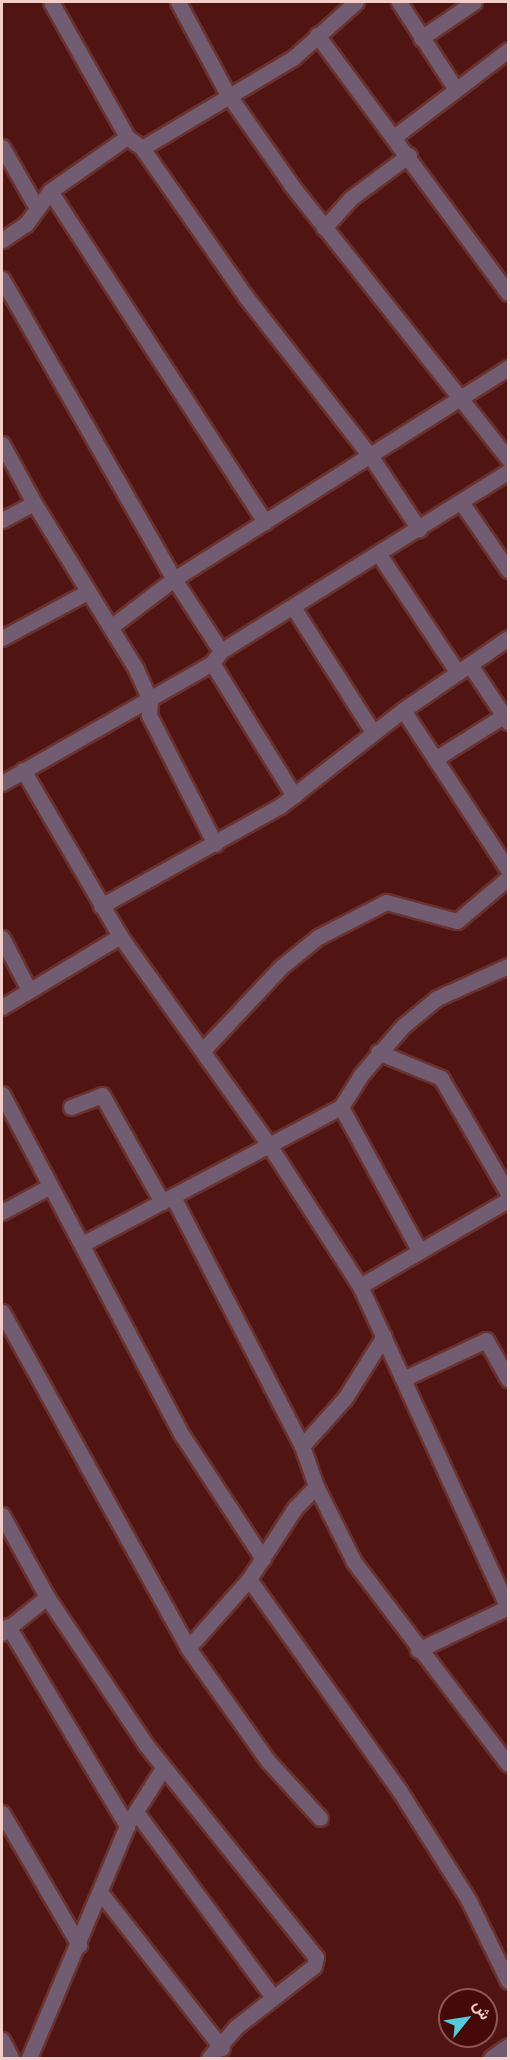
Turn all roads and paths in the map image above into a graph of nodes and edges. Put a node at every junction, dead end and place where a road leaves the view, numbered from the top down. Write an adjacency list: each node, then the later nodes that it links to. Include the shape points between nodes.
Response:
1 (51, 2): 11 (street)
2 (178, 2): 10 (street)
3 (356, 2): 6 (street)
4 (399, 2): 7 (street)
5 (474, 2): 7 (street)
6 (316, 35): 10 (street, via 274,70); 12 (street)
7 (421, 38): 9 (street)
8 (508, 51): 9 (street)
9 (455, 88): 12 (street)
10 (227, 93): 14 (street); 18 (street)
11 (127, 137): 14 (street); 16 (street)
12 (394, 137): 15 (street)
13 (2, 147): 17 (street)
14 (142, 148): 25 (street, via 246,297)
15 (409, 155): 18 (street, via 351,198); 21 (street)
16 (50, 191): 17 (street); 31 (street)
17 (37, 208): 19 (street, via 26,224)
18 (324, 228): 23 (street)
19 (2, 240)
20 (2, 279): 35 (street)
21 (508, 293)
22 (508, 368): 23 (street)
23 (462, 398): 25 (street); 26 (street)
24 (2, 444): 29 (street)
25 (371, 457): 31 (street); 32 (street)
26 (508, 459)
27 (508, 472): 28 (street)
28 (461, 502): 32 (street); 34 (street)
29 (34, 503): 30 (street); 36 (street)
30 (2, 520)
31 (265, 522): 35 (street)
32 (419, 529): 33 (street)
33 (378, 553): 37 (street); 42 (street)
34 (508, 570)
35 (174, 579): 38 (street); 41 (street)
36 (87, 592): 38 (street); 39 (street)
37 (293, 607): 41 (street); 46 (street)
38 (112, 626): 43 (street)
39 (2, 638)
40 (508, 638): 42 (street)
41 (217, 657): 43 (street); 50 (street)
42 (464, 669): 44 (street); 45 (street)
43 (150, 701): 48 (street); 51 (street, via 149,715)
44 (403, 710): 46 (street); 47 (street)
45 (507, 718): 47 (street)
46 (374, 732): 50 (street)
47 (435, 759): 52 (street)
48 (24, 770): 49 (street); 54 (street)
49 (2, 783)
50 (294, 796): 51 (street)
51 (215, 844): 54 (street)
52 (508, 870)
53 (508, 878): 60 (street, via 457,921 386,902 318,937 281,967)
54 (101, 906): 55 (street)
55 (120, 936): 58 (street); 60 (street)
56 (2, 939): 58 (street)
57 (508, 966): 61 (street, via 437,998)
58 (29, 990): 59 (street)
59 (2, 1007)
60 (204, 1049): 65 (street)
61 (378, 1052): 64 (street); 67 (street, via 441,1078)
62 (2, 1094): 66 (street)
63 (71, 1107): 68 (street, via 102,1095)
64 (341, 1107): 65 (street); 72 (street)
65 (269, 1145): 68 (street); 73 (street)
66 (50, 1186): 70 (street); 71 (street)
67 (508, 1193)
68 (168, 1199): 71 (street); 78 (street)
69 (508, 1200): 72 (street)
70 (2, 1212)
71 (81, 1244): 81 (street, via 182,1435)
72 (419, 1250): 73 (street)
73 (360, 1286): 75 (street)
74 (2, 1312): 86 (street)
75 (384, 1336): 76 (street); 78 (street, via 345,1398)
76 (405, 1378): 77 (street, via 486,1340); 84 (street)
77 (508, 1379)
78 (302, 1446): 79 (street)
79 (316, 1486): 81 (street); 87 (street, via 354,1562)
80 (2, 1515): 83 (street)
81 (263, 1559): 82 (street)
82 (249, 1579): 86 (street); 96 (street, via 399,1790 468,1899)
83 (47, 1597): 85 (street); 89 (street)
84 (508, 1607): 87 (street)
85 (5, 1630): 93 (street)
86 (188, 1648): 92 (street, via 268,1761)
87 (418, 1650): 88 (street)
88 (508, 1764)
89 (163, 1768): 90 (street); 97 (street, via 316,1957 314,1966)
90 (136, 1812): 93 (street); 97 (street)
91 (2, 1813): 95 (street)
92 (320, 1818)
93 (127, 1826): 94 (street)
94 (100, 1892): 95 (street); 100 (street)
95 (79, 1945): 102 (street)
96 (508, 1981)
97 (273, 1997): 100 (street, via 236,2026)
98 (2, 2040): 101 (street)
99 (508, 2046): 104 (street)
100 (222, 2048): 103 (street)
101 (11, 2058)
102 (29, 2058)
103 (208, 2058)
104 (491, 2058)

